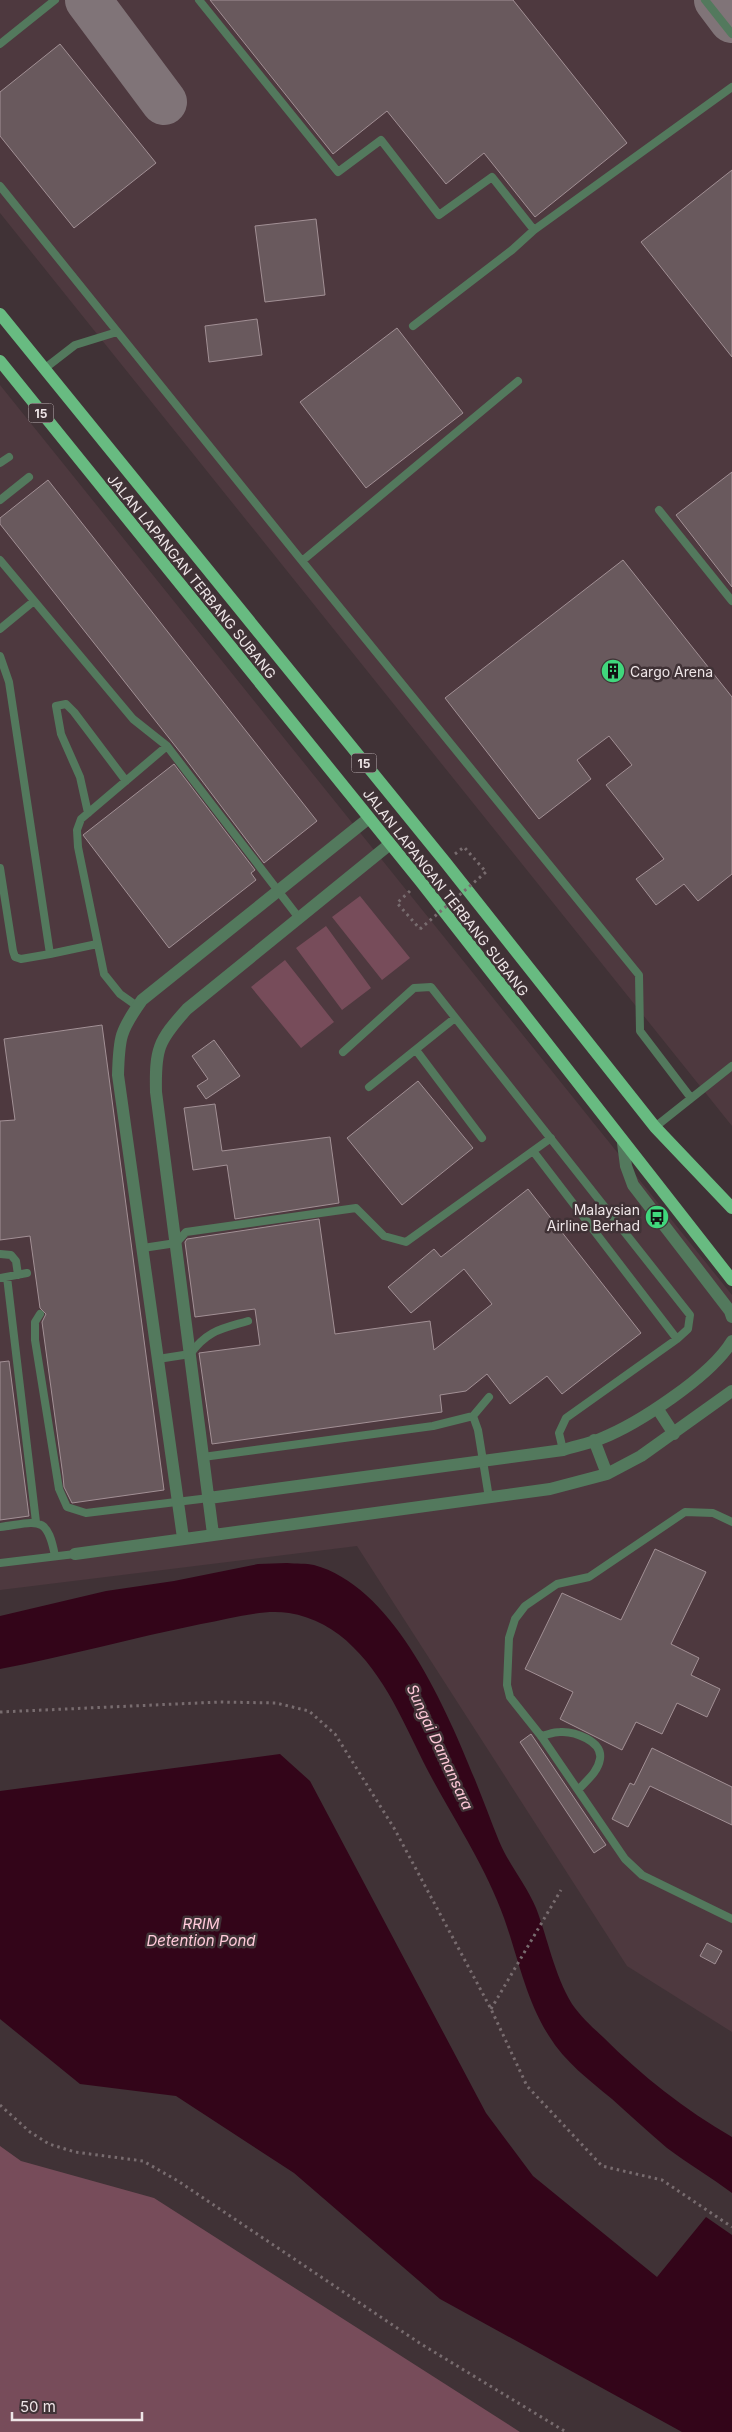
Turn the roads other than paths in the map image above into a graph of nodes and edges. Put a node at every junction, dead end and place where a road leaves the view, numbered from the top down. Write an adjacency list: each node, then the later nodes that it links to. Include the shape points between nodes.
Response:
1 (55, 0): 5 (lane)
2 (199, 0): 8 (lane, via 338,172 381,140 439,215 492,177)
3 (705, 0): 4 (lane)
4 (732, 34)
5 (0, 44)
6 (732, 87): 8 (lane)
7 (0, 186): 11 (lane)
8 (534, 230): 10 (lane)
9 (0, 314): 13 (main road, JALAN LAPANGAN TERBANG SUBANG / 15)
10 (413, 326)
11 (117, 332): 13 (lane, via 75,345); 21 (lane)
12 (0, 361): 29 (main road, JALAN LAPANGAN TERBANG SUBANG / 15)
13 (44, 369): 43 (main road, JALAN LAPANGAN TERBANG SUBANG / 15, via 452,871)
14 (518, 381): 21 (lane)
15 (9, 457): 16 (lane)
16 (0, 464)
17 (29, 477): 18 (lane)
18 (0, 500)
19 (659, 510): 23 (lane)
20 (0, 560): 22 (lane)
21 (302, 561): 42 (lane, via 639,975 640,1031)
22 (34, 601): 24 (lane); 26 (lane, via 134,719)
23 (732, 601)
24 (0, 629)
25 (0, 656): 35 (lane, via 9,682)
26 (167, 746): 27 (lane); 32 (lane)
27 (126, 781): 28 (lane); 28 (lane, via 74,712 66,704 56,706 61,734 80,777)
28 (88, 813): 34 (lane, via 81,819 77,837)
29 (369, 818): 30 (main road, JALAN LAPANGAN TERBANG SUBANG / 15); 32 (street)
30 (390, 844): 33 (street); 46 (main road, JALAN LAPANGAN TERBANG SUBANG / 15)
31 (0, 868): 35 (lane, via 15,957 21,959)
32 (279, 890): 33 (lane); 36 (street)
33 (299, 918): 49 (street, via 187,1009 166,1032 155,1060 156,1092)
34 (97, 944): 35 (lane); 36 (lane, via 104,974)
35 (50, 954)
36 (137, 1006): 50 (street, via 124,1025 119,1045 118,1075)
37 (455, 1018): 38 (lane); 39 (lane, via 431,987 414,988); 45 (lane)
38 (416, 1050): 41 (lane); 44 (lane)
39 (343, 1052)
40 (732, 1066): 42 (lane)
41 (369, 1087)
42 (692, 1098): 43 (lane)
43 (655, 1127): 48 (main road, JALAN LAPANGAN TERBANG SUBANG / 15)
44 (482, 1138)
45 (551, 1138): 47 (lane); 59 (lane, via 690,1315 688,1329)
46 (623, 1143): 55 (main road, JALAN LAPANGAN TERBANG SUBANG / 15); 57 (street, via 633,1185)
47 (533, 1151): 49 (lane, via 406,1242 384,1236 356,1208 186,1232); 59 (lane)
48 (732, 1208)
49 (176, 1243): 50 (lane); 61 (street)
50 (143, 1248): 62 (street)
51 (0, 1254): 53 (lane, via 11,1254 16,1261)
52 (27, 1273): 53 (lane)
53 (18, 1275): 54 (lane)
54 (3, 1277): 76 (lane)
55 (732, 1280)
56 (40, 1314): 75 (lane, via 35,1322 35,1340 58,1490 67,1507 86,1513)
57 (732, 1317)
58 (248, 1321): 61 (lane, via 211,1332)
59 (677, 1339): 69 (lane, via 566,1418 559,1433)
60 (732, 1341): 65 (street, via 714,1366)
61 (190, 1354): 62 (lane); 70 (street)
62 (158, 1359): 75 (street)
63 (732, 1390): 67 (street)
64 (489, 1397): 66 (lane)
65 (657, 1408): 67 (street); 68 (street)
66 (473, 1416): 70 (lane, via 433,1426); 71 (lane)
67 (674, 1434): 72 (street)
68 (594, 1440): 69 (street); 72 (street)
69 (563, 1450): 71 (street)
70 (203, 1457): 73 (street)
71 (483, 1461): 73 (street); 74 (lane)
72 (607, 1474): 74 (street, via 550,1489)
73 (209, 1498): 75 (lane); 79 (street)
74 (489, 1498): 79 (street)
75 (178, 1501): 80 (street)
76 (36, 1522): 78 (lane); 82 (lane, via 46,1526)
77 (732, 1522): 84 (lane, via 713,1514 685,1512 589,1577 557,1584 525,1606 515,1619 509,1638 507,1685 510,1698)
78 (0, 1527)
79 (213, 1534): 80 (street)
80 (183, 1538): 81 (street)
81 (76, 1554): 82 (lane)
82 (55, 1556): 83 (lane)
83 (0, 1563)
84 (541, 1736): 85 (lane); 85 (lane, via 567,1732 590,1740 600,1750 596,1771)
85 (578, 1790): 86 (lane, via 625,1859 642,1875)
86 (732, 1919)

